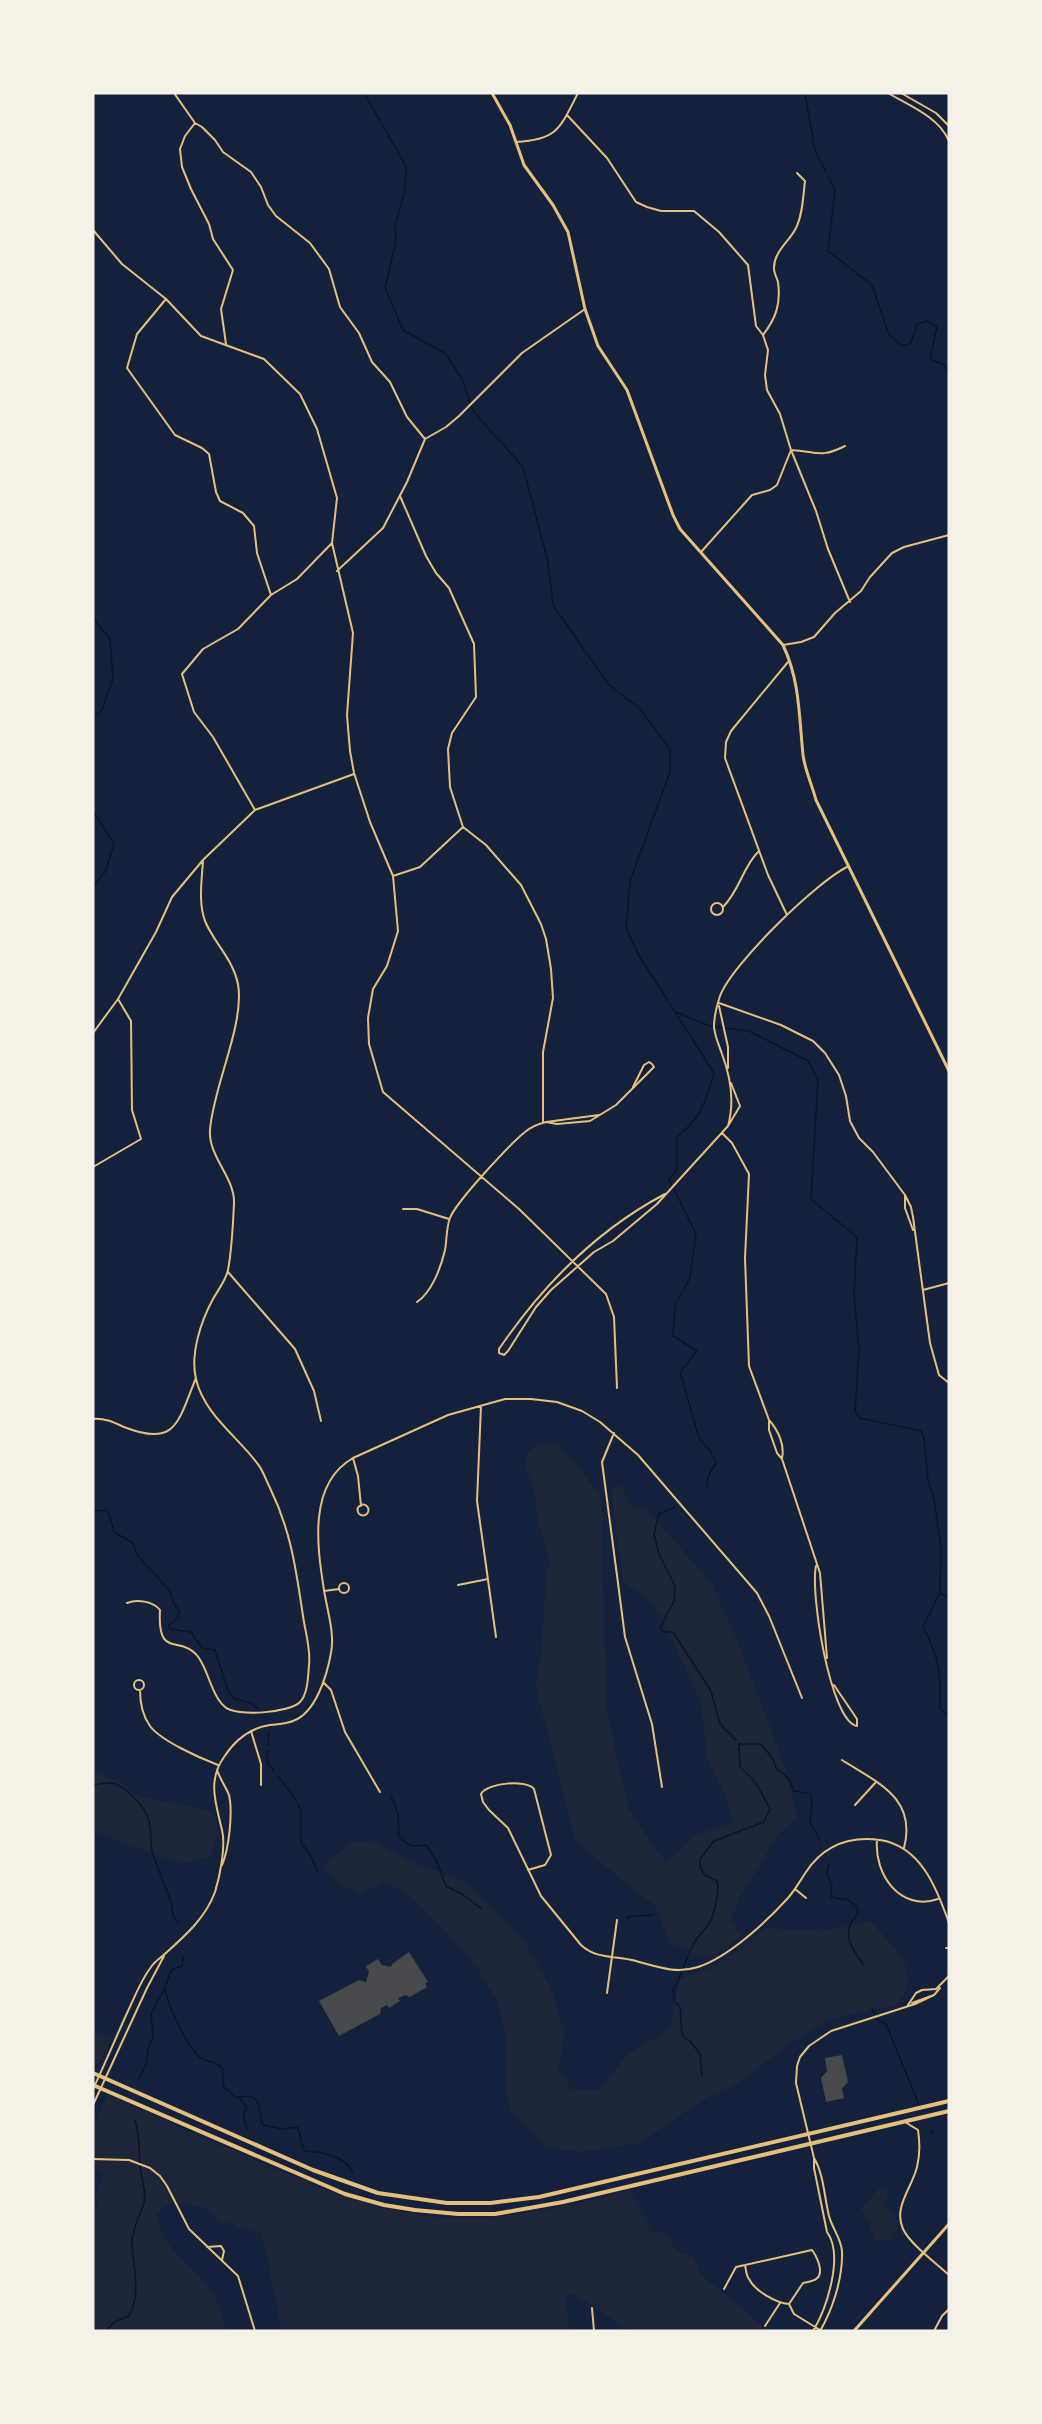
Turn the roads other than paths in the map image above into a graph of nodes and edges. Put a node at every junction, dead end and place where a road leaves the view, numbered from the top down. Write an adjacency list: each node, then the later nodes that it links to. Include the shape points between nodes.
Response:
1 (174, 93): 7 (street)
2 (492, 93): 10 (main road)
3 (578, 93): 6 (street)
4 (888, 93): 9 (street, via 932,119)
5 (901, 93): 8 (street, via 936,113)
6 (567, 115): 10 (street, via 548,137); 15 (street, via 608,158 636,202 661,211 694,211 742,257 748,265 756,326)
7 (195, 123): 16 (street, via 180,149 182,167 213,239 233,270 220,309); 17 (street, via 223,152 251,172 276,216 310,243 329,268 340,307 359,333 372,362 390,382 406,417)
8 (949, 126)
9 (949, 141)
10 (516, 142): 14 (main road, via 524,165 568,232)
11 (797, 173): 15 (street, via 805,181 800,216 777,255 774,268 779,307)
12 (93, 230): 13 (street, via 122,264)
13 (166, 299): 16 (street, via 201,336); 25 (street, via 137,334 127,368 175,435 209,454 220,501 243,513 254,526 257,553)
14 (585, 309): 17 (street, via 522,353 459,416); 23 (main road, via 598,346 627,390 673,515)
15 (763, 335): 19 (street, via 768,350 768,390 780,414)
16 (226, 345): 22 (street, via 264,359 300,394 317,429 337,498)
17 (425, 439): 20 (street)
18 (845, 446): 19 (street, via 816,455)
19 (790, 450): 23 (street, via 777,485 752,495); 26 (street)
20 (400, 495): 24 (street, via 382,528); 31 (street, via 426,556 449,588 474,644 476,698 452,733 448,749 450,788)
21 (949, 535): 26 (street, via 892,553)
22 (332, 543): 24 (street); 25 (street, via 297,579)
23 (700, 553): 27 (main road)
24 (337, 571): 29 (street, via 354,633 347,715)
25 (271, 595): 30 (street, via 238,629 204,649 182,674 194,712)
26 (850, 602): 27 (street, via 814,636)
27 (783, 645): 28 (main road)
28 (790, 659): 32 (street, via 726,742 724,758); 34 (main road, via 799,697 803,758 816,800)
29 (354, 773): 30 (street); 35 (street)
30 (255, 810): 33 (street)
31 (463, 827): 35 (street, via 420,867); 45 (street, via 486,845 521,885 546,939 553,998 543,1050)
32 (759, 851): 36 (street); 37 (street)
33 (203, 860): 38 (street, via 172,897); 57 (street, via 204,920 231,963 238,986 238,1010 210,1134 234,1199)
34 (849, 866): 37 (street); 42 (main road)
35 (393, 876): 49 (street, via 398,931 387,966 372,989 368,1018 374,1068 383,1092)
36 (723, 907): 36 (street, via 719,915 711,911 717,903)
37 (787, 915): 39 (street, via 732,977)
38 (118, 999): 40 (street); 48 (street, via 131,1021 132,1110 141,1139)
39 (719, 1003): 41 (street, via 727,1040); 41 (street, via 715,1035); 51 (street, via 781,1025 813,1041 825,1053 838,1075 850,1121 859,1138)
40 (93, 1034)
41 (728, 1070): 43 (street)
42 (949, 1071)
43 (731, 1083): 46 (street); 46 (street, via 740,1106)
44 (633, 1087): 44 (street, via 654,1067 652,1064 644,1065); 45 (street, via 616,1105 599,1115)
45 (544, 1122): 49 (street, via 521,1135)
46 (728, 1126): 47 (street)
47 (722, 1133): 50 (street); 66 (street, via 732,1143 748,1174 745,1258 749,1366)
48 (93, 1167)
49 (482, 1179): 53 (street); 55 (street)
50 (665, 1194): 55 (street, via 590,1244); 56 (street, via 613,1241)
51 (904, 1195): 54 (street); 54 (street, via 911,1207)
52 (403, 1209): 53 (street)
53 (449, 1219): 60 (street, via 441,1263 427,1292)
54 (914, 1230): 59 (street)
55 (574, 1261): 56 (street); 56 (street, via 535,1299 499,1353 504,1355 508,1351 536,1307)
56 (578, 1266): 63 (street, via 599,1286 611,1305)
57 (228, 1272): 61 (street, via 201,1329 195,1352); 67 (street, via 295,1349 314,1391)
58 (949, 1283): 59 (street)
59 (922, 1290): 62 (street, via 939,1375)
60 (417, 1302)
61 (195, 1378): 65 (street, via 180,1415 162,1435 142,1434 103,1418); 77 (street, via 208,1407 258,1464 288,1530 310,1660 301,1701 291,1708 277,1710 230,1710 221,1702 197,1655 169,1643 161,1635 157,1606)
62 (949, 1383)
63 (617, 1388)
64 (481, 1406): 68 (street, via 505,1399 557,1402 591,1416); 69 (street, via 418,1427); 73 (street, via 477,1501)
65 (93, 1419)
66 (769, 1420): 70 (street); 70 (street, via 776,1427 784,1451)
67 (321, 1421)
68 (614, 1433): 83 (street, via 676,1497 757,1593); 90 (street, via 602,1462 625,1637 652,1724)
69 (353, 1458): 71 (street); 76 (street, via 333,1476 319,1511)
70 (782, 1459): 72 (street)
71 (361, 1506)
72 (816, 1563): 79 (street); 79 (street, via 816,1609)
73 (488, 1579): 74 (street); 78 (street)
74 (458, 1585)
75 (339, 1589): 76 (street)
76 (324, 1591): 80 (street, via 332,1651)
77 (127, 1603)
78 (496, 1637)
79 (827, 1658): 81 (street)
80 (323, 1682): 84 (street, via 309,1710 300,1718); 92 (street, via 331,1690 345,1732)
81 (834, 1685): 81 (street, via 845,1718 857,1726 857,1719)
82 (140, 1690): 86 (street, via 142,1713 151,1728 192,1755)
83 (802, 1698)
84 (251, 1731): 86 (street, via 236,1741); 89 (street, via 261,1764)
85 (842, 1760): 88 (street)
86 (219, 1765): 87 (street)
87 (217, 1770): 97 (street, via 213,1786 222,1828); 97 (street, via 229,1797 229,1837)
88 (876, 1782): 94 (street); 96 (street, via 893,1794 903,1808 908,1833)
89 (261, 1785)
90 (662, 1787)
91 (478, 1789): 93 (street)
92 (380, 1792)
93 (482, 1792): 98 (street, via 483,1802 508,1828); 98 (street, via 487,1787 533,1784 551,1860)
94 (855, 1805)
95 (877, 1840): 96 (street); 99 (street, via 864,1837 833,1846 813,1863); 101 (street, via 877,1859 889,1885 916,1901)
96 (904, 1848): 101 (street, via 923,1866)
97 (221, 1867): 104 (street, via 214,1895 204,1913)
98 (528, 1870): 105 (street, via 541,1896 581,1945 588,1952)
99 (795, 1889): 100 (street); 105 (street, via 755,1931 700,1966 681,1971)
100 (806, 1898)
101 (938, 1899): 103 (street)
102 (617, 1920): 105 (street)
103 (949, 1923)
104 (165, 1953): 109 (street, via 150,1967); 110 (street)
105 (612, 1957): 108 (street)
106 (949, 1976): 107 (street)
107 (942, 1985): 111 (street, via 934,1995); 111 (street, via 916,1993)
108 (607, 1993)
109 (135, 1995): 110 (street); 113 (street)
110 (142, 1998): 114 (street)
111 (907, 2005): 122 (street, via 831,2031 800,2057 796,2083)
112 (93, 2073): 113 (main road)
113 (99, 2076): 114 (main road); 115 (street)
114 (105, 2079): 116 (street); 121 (main road)
115 (94, 2087): 116 (main road)
116 (101, 2088): 118 (street); 123 (main road)
117 (949, 2101): 122 (main road)
118 (93, 2105)
119 (949, 2111): 120 (main road)
120 (905, 2122): 124 (main road); 129 (street, via 918,2130 920,2147 914,2178 902,2201 902,2227)
121 (220, 2128): 122 (main road, via 352,2186 420,2201 458,2204 539,2197); 123 (main road)
122 (809, 2134): 124 (street)
123 (216, 2139): 124 (main road, via 345,2194 415,2211 469,2214 552,2205)
124 (811, 2144): 125 (street)
125 (814, 2158): 139 (street, via 827,2232 835,2251 828,2291); 143 (street, via 842,2251 834,2301)
126 (93, 2160): 128 (street, via 129,2160 150,2168 167,2186 189,2229)
127 (949, 2224): 129 (main road)
128 (207, 2247): 130 (street); 130 (street, via 221,2246)
129 (925, 2252): 132 (street); 144 (main road)
130 (222, 2260): 140 (street, via 238,2276)
131 (745, 2265): 133 (street, via 736,2267); 134 (street, via 749,2279); 135 (street, via 807,2250 814,2252 820,2277 803,2283)
132 (949, 2275)
133 (723, 2289)
134 (780, 2303): 135 (street); 138 (street)
135 (789, 2304): 139 (street, via 794,2314)
136 (592, 2308): 141 (street)
137 (949, 2309): 145 (street)
138 (765, 2326)
139 (815, 2327): 142 (street); 143 (street)
140 (255, 2331)
141 (594, 2331)
142 (813, 2331)
143 (821, 2331)
144 (854, 2331)
145 (934, 2331)

